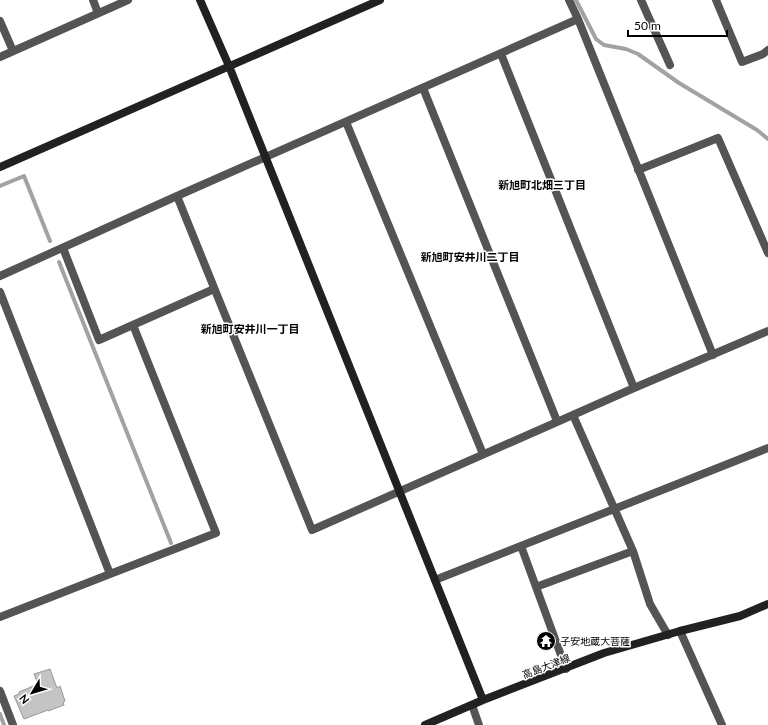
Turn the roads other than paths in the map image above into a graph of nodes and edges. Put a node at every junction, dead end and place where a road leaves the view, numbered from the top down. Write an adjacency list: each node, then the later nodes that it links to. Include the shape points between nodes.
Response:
1 (93, 0): 8 (street)
2 (128, 0): 8 (street)
3 (200, 0): 16 (street)
4 (380, 0): 16 (street)
5 (568, 0): 9 (street)
6 (641, 0): 15 (street)
7 (716, 0): 11 (street, via 742,62)
8 (98, 13): 12 (street)
9 (578, 19): 13 (street); 21 (street)
10 (0, 21): 12 (street)
11 (768, 50)
12 (13, 51): 14 (street)
13 (501, 54): 17 (street); 31 (street)
14 (0, 57)
15 (670, 65)
16 (229, 66): 19 (street); 20 (street)
17 (423, 88): 18 (street); 33 (street)
18 (346, 122): 19 (street); 35 (street)
19 (266, 157): 22 (street); 36 (street)
20 (0, 167)
21 (638, 170): 24 (street, via 718,138); 30 (street)
22 (177, 196): 23 (street); 26 (street)
23 (63, 248): 25 (street); 28 (street, via 99,340)
24 (768, 253)
25 (0, 276)
26 (214, 289): 28 (street); 36 (street, via 312,530)
27 (0, 292): 40 (street)
28 (133, 325): 40 (street, via 216,533)
29 (768, 331): 30 (street)
30 (713, 355): 31 (street)
31 (634, 388): 32 (street)
32 (573, 415): 33 (street); 37 (street)
33 (557, 421): 35 (street)
34 (768, 448): 37 (street)
35 (483, 454): 36 (street)
36 (399, 491): 41 (street)
37 (615, 508): 38 (street); 39 (street)
38 (521, 546): 41 (street); 42 (street)
39 (633, 551): 42 (street); 46 (street, via 650,604)
40 (110, 574): 44 (street)
41 (435, 580): 49 (street)
42 (536, 587): 47 (street)
43 (768, 604): 45 (street, 高島大津線, via 740,616)
44 (0, 617)
45 (680, 631): 46 (street, 高島大津線); 54 (street)
46 (668, 635): 47 (street, 高島大津線, via 604,654)
47 (566, 669): 49 (street, 高島大津線)
48 (0, 691): 51 (street)
49 (483, 700): 50 (street, 高島大津線)
50 (472, 705): 52 (street, 高島大津線); 53 (street)
51 (13, 725)
52 (424, 725)
53 (480, 725)
54 (722, 725)

